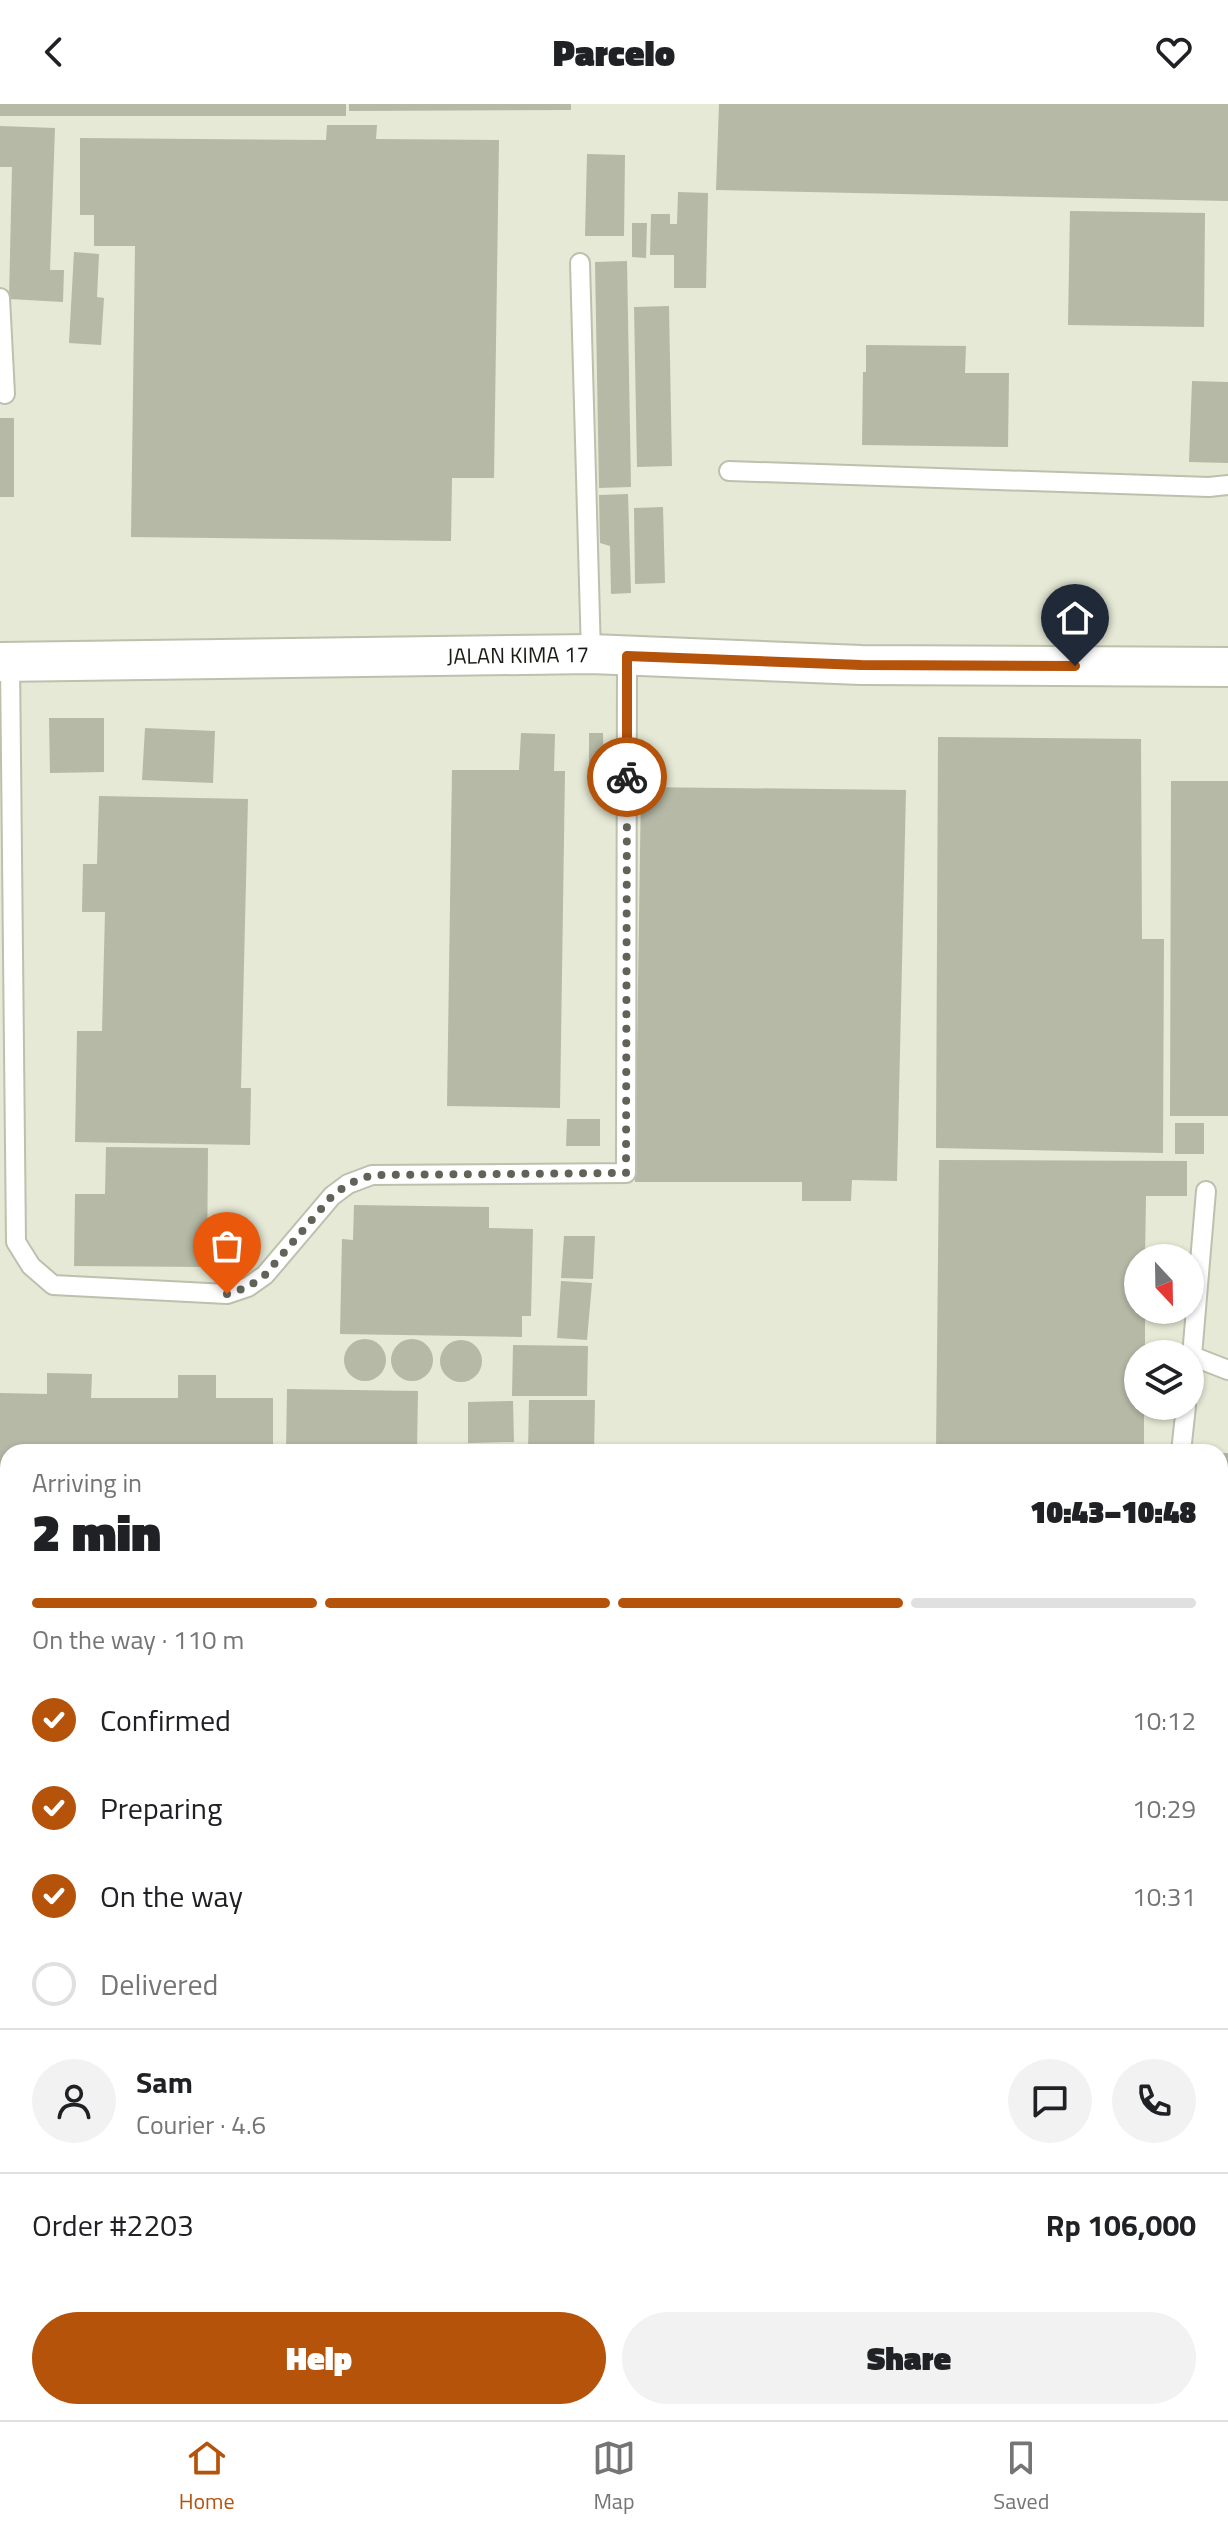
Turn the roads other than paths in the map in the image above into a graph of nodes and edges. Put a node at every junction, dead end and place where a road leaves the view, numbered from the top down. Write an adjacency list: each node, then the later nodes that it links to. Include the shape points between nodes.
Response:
1 (580, 263): 6 (lane)
2 (0, 298): 3 (lane)
3 (5, 394)
4 (729, 471): 5 (lane)
5 (1228, 485)
6 (609, 655): 7 (street, JALAN KIMA 17); 7 (lane, via 626,1173 372,1175 332,1196 265,1275 227,1294 53,1285 31,1266 16,1242); 8 (street, JALAN KIMA 17, via 861,665)
7 (5, 662)
8 (1228, 667)
9 (1206, 1191): 10 (lane)
10 (1193, 1340)
11 (1204, 1365): 12 (lane)
12 (1228, 1370)
13 (1184, 1420): 14 (lane)
14 (1182, 1444)

